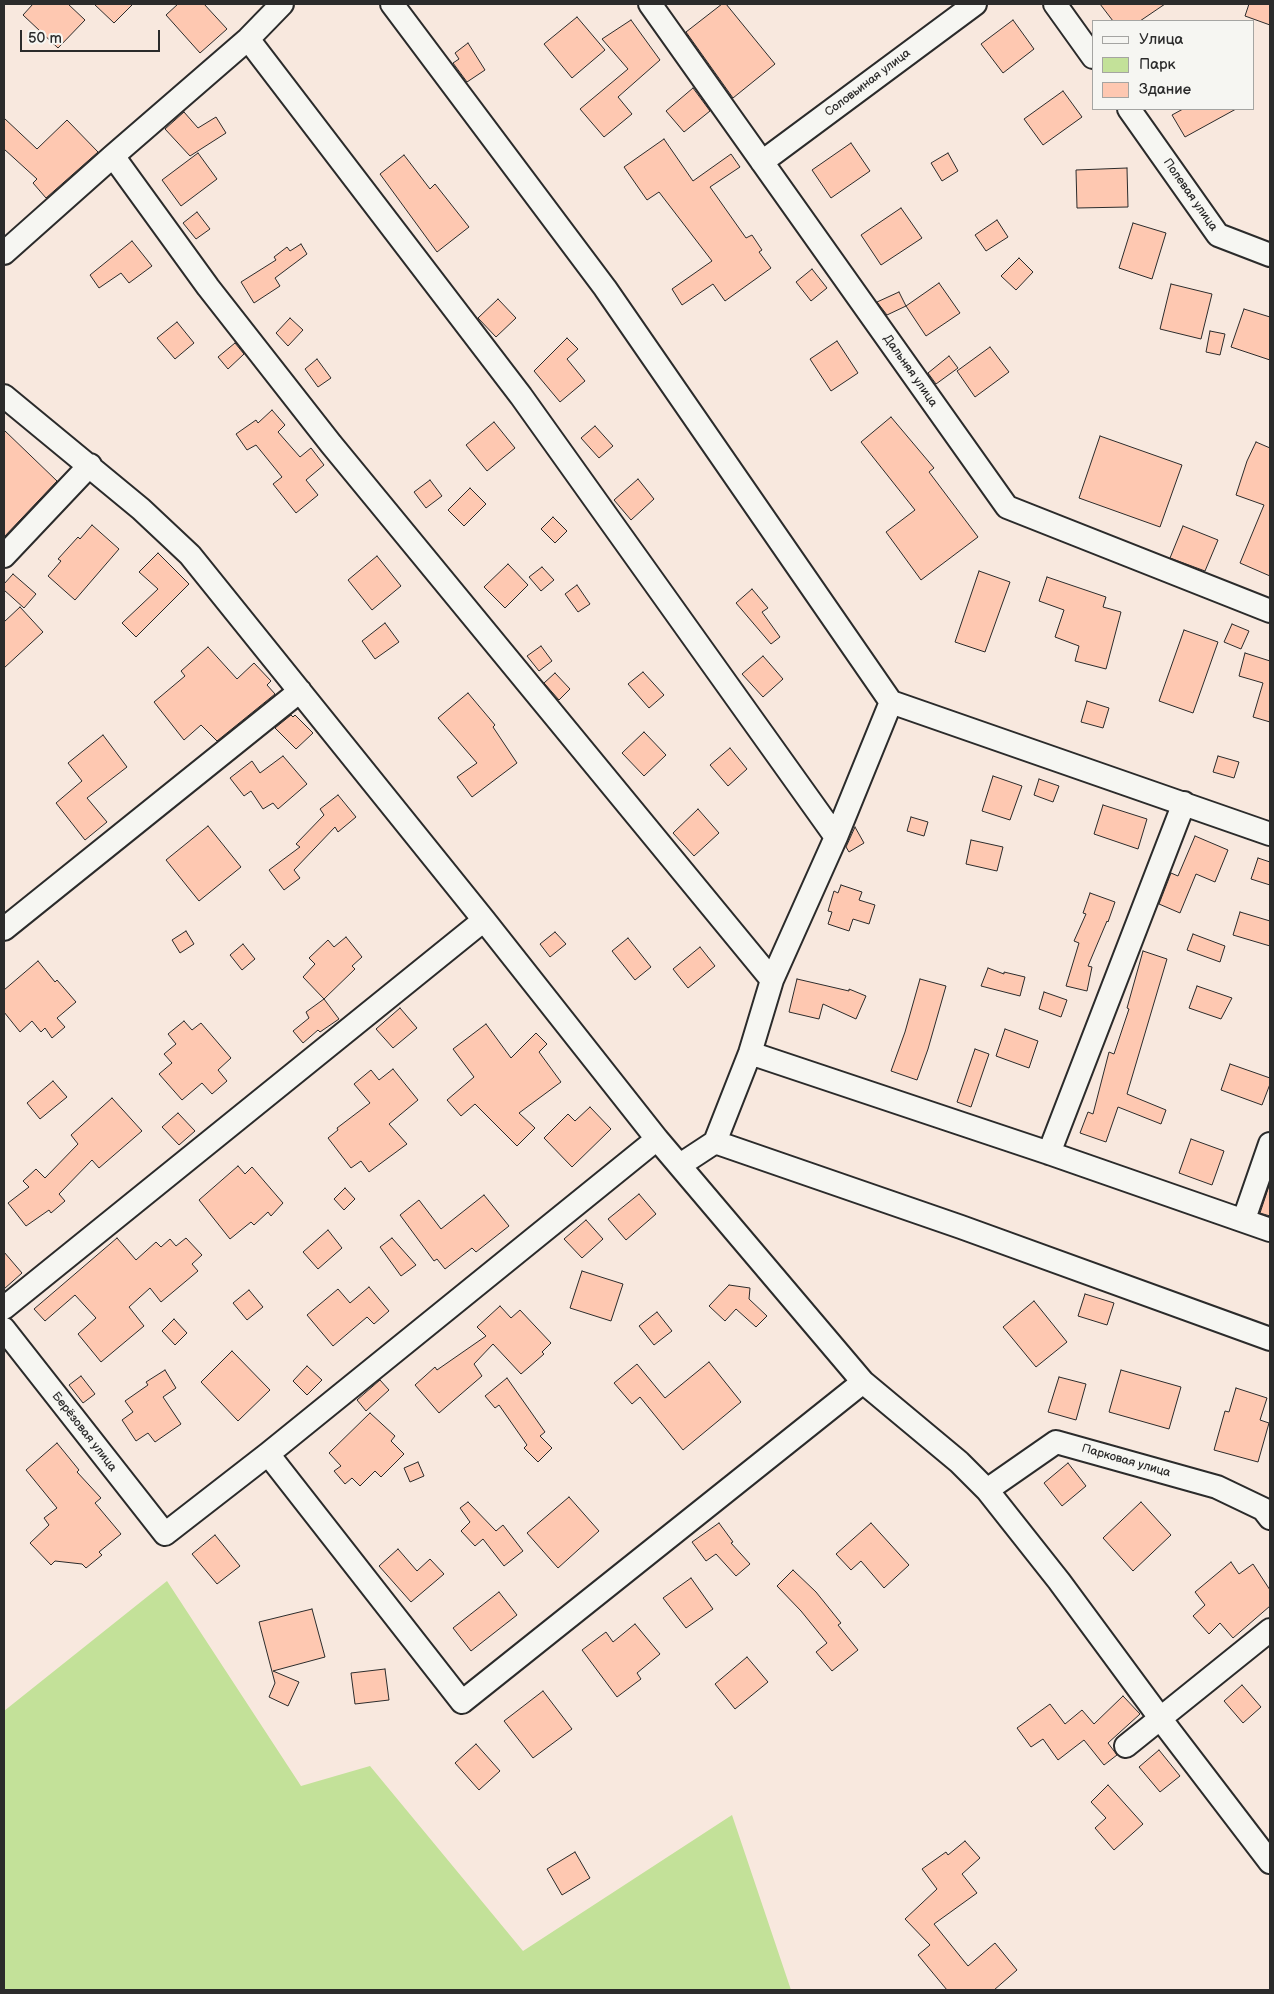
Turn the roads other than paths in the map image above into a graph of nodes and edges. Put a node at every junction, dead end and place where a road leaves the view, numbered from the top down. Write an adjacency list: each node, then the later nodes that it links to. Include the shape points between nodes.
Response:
1 (282, 4): 6 (street)
2 (392, 4): 18 (street, via 605,288)
3 (650, 4): 10 (street, Дальняя улица)
4 (975, 4): 10 (street, Соловьиная улица)
5 (1056, 4): 7 (street)
6 (248, 39): 9 (street); 21 (street, via 521,396)
7 (1092, 56)
8 (1130, 110): 12 (street, Полевая улица, via 1218,235)
9 (113, 156): 11 (street); 24 (street, via 208,287 331,444)
10 (762, 162): 16 (street, Дальняя улица, via 1007,507)
11 (4, 253)
12 (1270, 255)
13 (4, 396): 14 (street)
14 (90, 465): 15 (street); 17 (street, via 190,555)
15 (4, 556)
16 (1270, 611)
17 (300, 691): 22 (street); 23 (street)
18 (891, 702): 19 (street); 21 (street)
19 (1184, 803): 20 (street); 29 (street)
20 (1270, 834)
21 (836, 837): 24 (street)
22 (484, 920): 26 (street); 33 (street)
23 (4, 928)
24 (772, 980): 25 (street)
25 (750, 1052): 27 (street); 29 (street)
26 (657, 1139): 30 (street); 37 (street)
27 (715, 1142): 30 (street); 35 (street, via 961,1226)
28 (1270, 1144): 31 (street)
29 (1049, 1153): 31 (street)
30 (680, 1165): 36 (street)
31 (1244, 1219): 32 (street)
32 (1270, 1230)
33 (4, 1308)
34 (4, 1329): 37 (street, Берёзовая улица, via 165,1534)
35 (1270, 1339)
36 (863, 1382): 37 (street, via 462,1702); 38 (street, via 959,1462)
37 (268, 1454)
38 (986, 1490): 39 (street, Парковая улица, via 1056,1442 1217,1487 1263,1509); 41 (street, via 1059,1581)
39 (1270, 1518)
40 (1270, 1630): 41 (street)
41 (1160, 1718): 42 (street); 43 (street)
42 (1126, 1746)
43 (1270, 1862)

